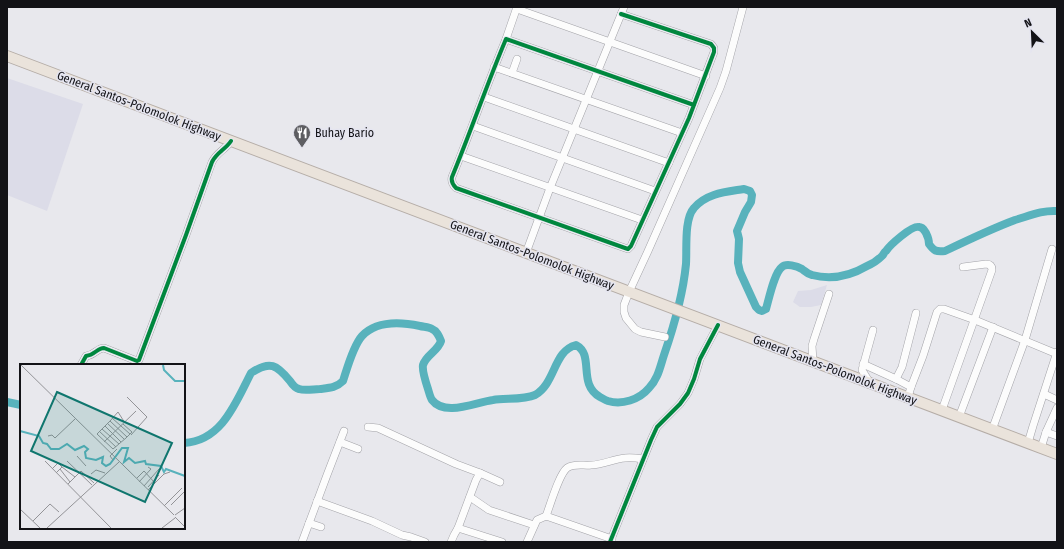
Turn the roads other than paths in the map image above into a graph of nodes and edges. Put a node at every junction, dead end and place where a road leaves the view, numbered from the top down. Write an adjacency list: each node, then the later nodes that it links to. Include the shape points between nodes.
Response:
1 (743, 7): 29 (street, via 717,95)
2 (517, 8): 4 (street); 5 (street)
3 (624, 11): 5 (street); 11 (street, via 711,44 714,52)
4 (506, 39): 8 (street); 9 (street)
5 (611, 42): 9 (street); 11 (street)
6 (7, 56): 18 (highway, General Santos-Polomolok Highway)
7 (517, 59): 10 (street)
8 (494, 67): 10 (street); 12 (street)
9 (599, 72): 13 (street); 14 (street)
10 (512, 73): 13 (street)
11 (706, 76): 14 (street)
12 (484, 97): 15 (street); 16 (street)
13 (588, 100): 16 (street); 17 (street)
14 (694, 105): 17 (street)
15 (473, 126): 19 (street); 20 (street)
16 (575, 129): 20 (street); 21 (street)
17 (682, 133): 21 (street)
18 (231, 141): 27 (highway, General Santos-Polomolok Highway); 40 (street, via 212,162 139,360 102,348 91,356 86,356)
19 (461, 156): 22 (street); 24 (street, via 451,180 456,188)
20 (564, 158): 22 (street); 23 (street)
21 (669, 162): 23 (street)
22 (551, 188): 24 (street); 25 (street)
23 (655, 191): 25 (street)
24 (539, 220): 25 (street, via 628,249); 27 (street)
25 (642, 220)
26 (1052, 249): 37 (street)
27 (526, 253): 29 (highway, General Santos-Polomolok Highway)
28 (963, 266): 32 (street, via 989,264 992,268)
29 (629, 292): 33 (highway, General Santos-Polomolok Highway); 36 (street, via 624,305 626,318 641,332)
30 (829, 294): 39 (street, via 812,346)
31 (916, 312): 42 (street, via 902,367)
32 (975, 320): 34 (street); 44 (street, via 944,309 938,310); 49 (street)
33 (718, 325): 39 (highway, General Santos-Polomolok Highway); 61 (street, via 700,358 688,393 658,427)
34 (993, 327): 37 (street); 50 (street)
35 (872, 330): 41 (street)
36 (665, 337)
37 (1024, 340): 38 (street); 52 (street)
38 (1057, 354): 45 (street)
39 (813, 361): 43 (highway, General Santos-Polomolok Highway)
40 (82, 364)
41 (863, 364): 42 (street); 43 (street, via 862,370)
42 (896, 379): 44 (street)
43 (870, 382): 46 (highway, General Santos-Polomolok Highway)
44 (911, 387): 46 (street)
45 (1044, 394): 47 (street); 57 (street)
46 (908, 397): 49 (highway, General Santos-Polomolok Highway)
47 (1057, 400)
48 (1057, 408): 54 (street)
49 (942, 410): 50 (highway, General Santos-Polomolok Highway)
50 (959, 417): 52 (highway, General Santos-Polomolok Highway)
51 (368, 427): 62 (street, via 378,428)
52 (992, 430): 57 (highway, General Santos-Polomolok Highway)
53 (344, 431): 56 (street)
54 (1046, 432): 55 (street); 58 (street)
55 (1057, 436)
56 (340, 442): 59 (street); 67 (street)
57 (1028, 443): 58 (highway, General Santos-Polomolok Highway)
58 (1041, 448): 60 (highway, General Santos-Polomolok Highway)
59 (358, 449)
60 (1057, 454)
61 (643, 459): 68 (street, via 627,457 592,466 568,467 561,477); 73 (street)
62 (467, 468): 63 (street); 64 (street)
63 (480, 473): 64 (street); 65 (street)
64 (476, 480): 66 (street)
65 (500, 482)
66 (470, 497): 70 (street, via 489,510); 72 (street)
67 (317, 501): 69 (street); 75 (street)
68 (546, 516): 70 (street, via 537,520); 73 (street)
69 (309, 523): 71 (street); 74 (street)
70 (534, 525): 78 (street)
71 (321, 527)
72 (458, 528): 76 (street); 77 (street)
73 (611, 540)
74 (302, 542)
75 (425, 542)
76 (451, 542)
77 (502, 542)
78 (527, 542)

